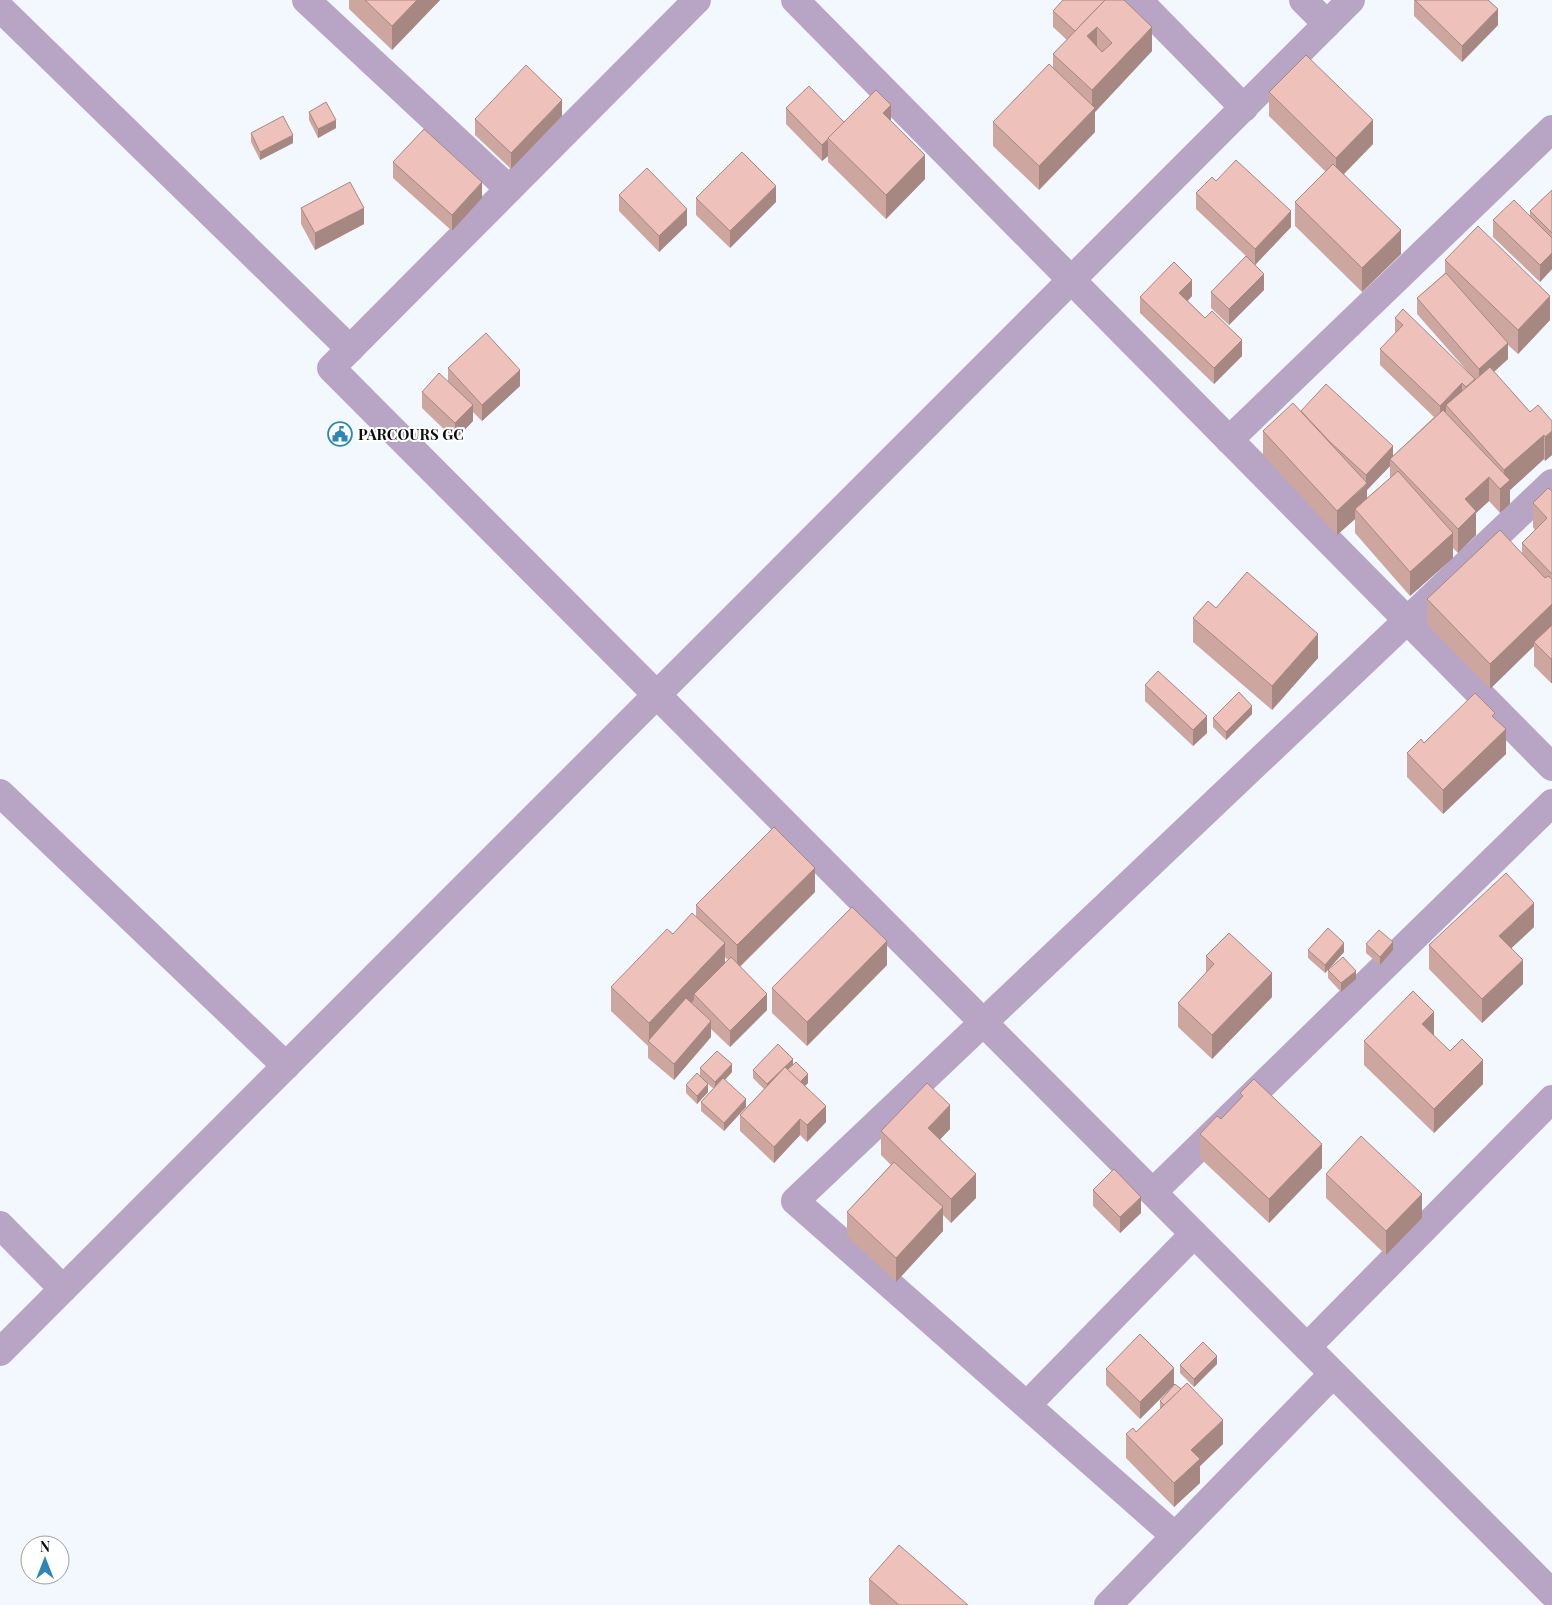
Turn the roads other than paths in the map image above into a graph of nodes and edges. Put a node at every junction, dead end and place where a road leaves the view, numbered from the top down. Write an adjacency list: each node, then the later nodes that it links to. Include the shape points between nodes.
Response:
1 (11, 0): 8 (street)
2 (306, 0): 12 (street)
3 (697, 0): 12 (street)
4 (795, 0): 13 (street)
5 (1138, 0): 10 (street)
6 (1303, 0): 9 (street)
7 (1351, 0): 9 (street)
8 (0, 8): 14 (street)
9 (1327, 24): 10 (street)
10 (1244, 108): 13 (street)
11 (1552, 129): 15 (street)
12 (510, 189): 14 (street)
13 (1072, 280): 15 (street); 18 (street)
14 (350, 349): 18 (street, via 331,368)
15 (1229, 440): 17 (street)
16 (1552, 483): 17 (street)
17 (1407, 620): 19 (street); 22 (street)
18 (657, 695): 22 (street); 23 (street)
19 (1552, 767)
20 (0, 792): 23 (street)
21 (1552, 804): 25 (street)
22 (983, 1023): 25 (street); 32 (street, via 795,1201)
23 (286, 1066): 28 (street)
24 (1552, 1100): 29 (street)
25 (1153, 1192): 27 (street)
26 (0, 1225): 28 (street)
27 (1194, 1234): 29 (street); 32 (street)
28 (64, 1289): 30 (street)
29 (1306, 1347): 31 (street)
30 (0, 1352)
31 (1334, 1374): 33 (street); 34 (street)
32 (1027, 1405): 33 (street)
33 (1175, 1536): 35 (street)
34 (1552, 1593)
35 (1108, 1605)

